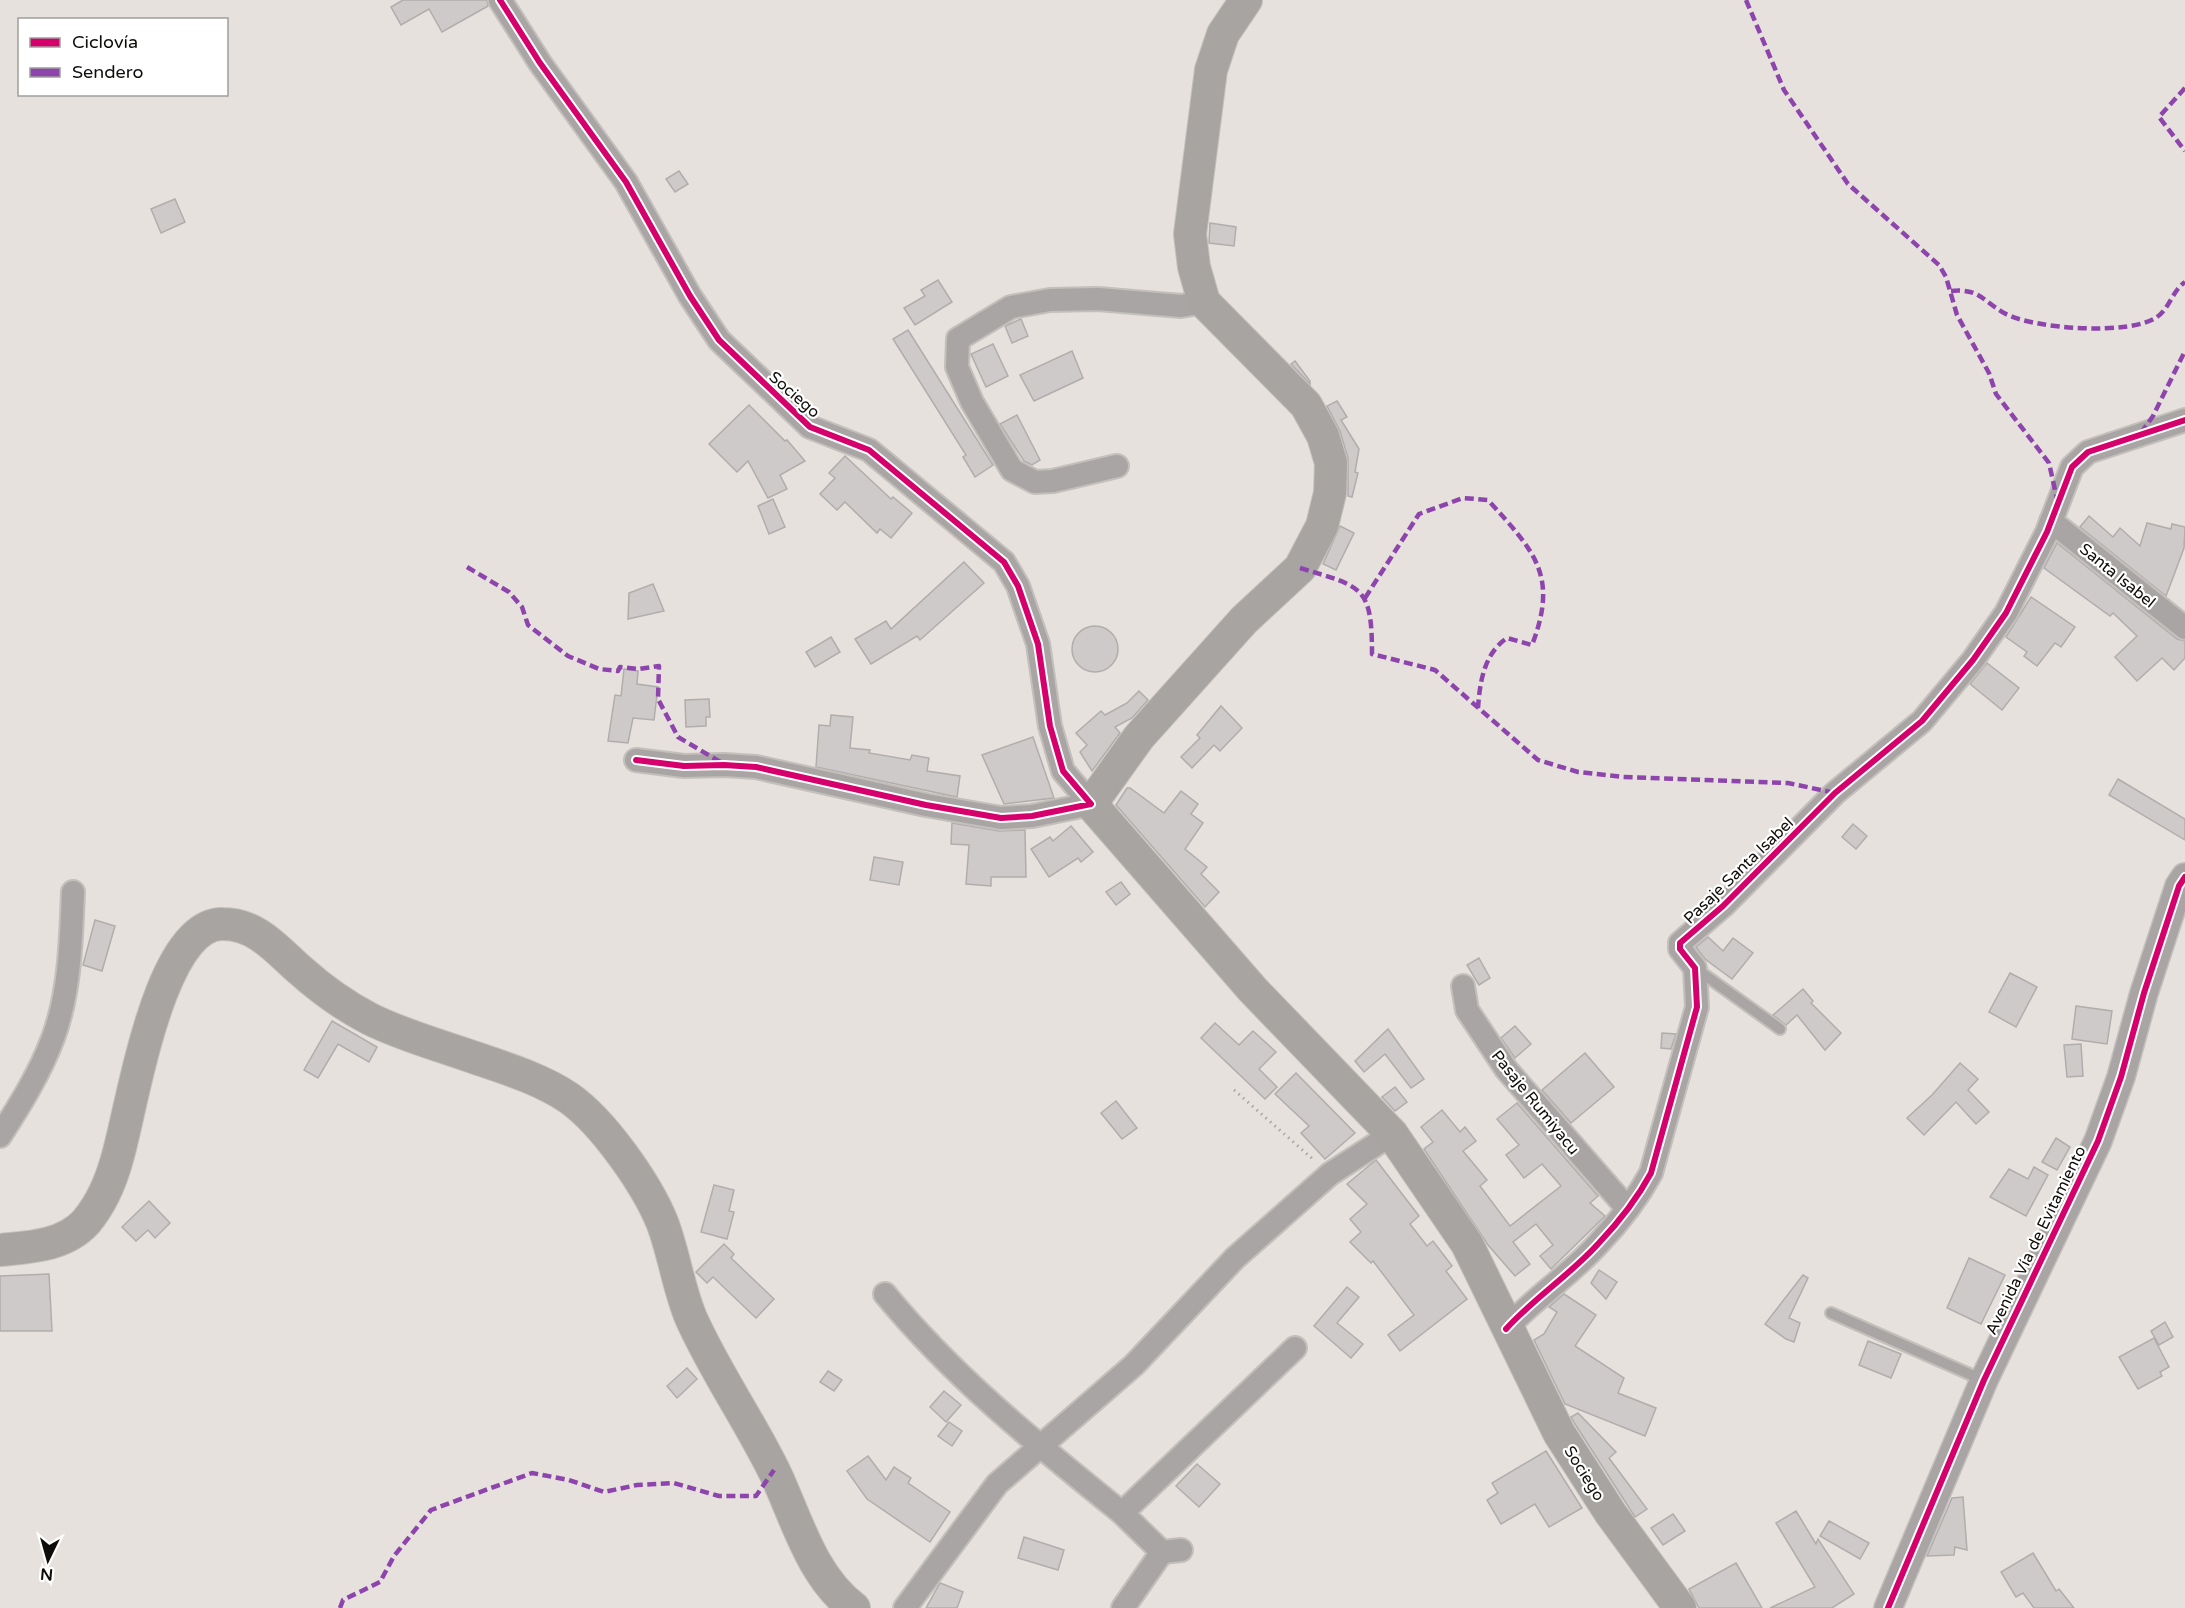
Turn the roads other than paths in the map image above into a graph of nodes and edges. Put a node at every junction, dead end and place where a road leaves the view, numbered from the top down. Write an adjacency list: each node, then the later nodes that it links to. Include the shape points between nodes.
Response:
1 (500, 0): 9 (street, Sociego, via 626,182 719,340 810,428 869,450 1004,562 1018,586 1038,644 1050,726 1063,771)
2 (1246, 0): 3 (main road, via 1223,34 1204,109 1190,234)
3 (1204, 302): 5 (street, via 1181,306 1098,299 1050,300 1011,307 958,339 957,368 1011,470 1035,482); 9 (main road, via 1306,405 1323,436 1331,463 1330,493 1322,526 1300,568 1244,620 1138,737)
4 (2185, 420): 6 (street, via 2088,452 2072,467)
5 (1117, 466)
6 (2051, 521): 7 (street, Santa Isabel); 12 (street, Pasaje Santa Isabel, via 2006,613 1922,721 1835,793 1724,906 1680,943 1680,949)
7 (2185, 628)
8 (636, 760): 9 (street, via 684,766 756,767 1001,818)
9 (1091, 804): 15 (main road, Sociego, via 1253,990)
10 (2185, 876): 23 (street, Avenida Vía de Evitamiento, via 2098,1141)
11 (73, 892): 16 (street, via 68,975 53,1037 33,1082)
12 (1695, 968): 14 (lane); 17 (street, Pasaje Santa Isabel, via 1697,1006 1651,1173)
13 (1463, 986): 17 (street, Pasaje Rumiyacu, via 1467,1010 1506,1069)
14 (1780, 1029)
15 (1392, 1134): 21 (main road, Sociego, via 1467,1244); 24 (street, via 1330,1174 1235,1258 1134,1365)
16 (0, 1136)
17 (1627, 1208): 21 (street, Pasaje Santa Isabel, via 1598,1244)
18 (0, 1250): 26 (main road, via 60,1241 85,1223 104,1195 114,1168 158,1003 184,945 208,925 248,928 368,1018 528,1078 568,1098 600,1126 631,1168 661,1221 690,1315 774,1470 819,1570)
19 (885, 1294): 24 (street, via 956,1371)
20 (1831, 1313): 23 (lane)
21 (1506, 1329): 29 (main road, Sociego, via 1559,1433 1611,1514)
22 (1295, 1348): 25 (street)
23 (1984, 1380): 30 (street, Avenida Vía de Evitamiento)
24 (1039, 1445): 25 (street); 27 (street, via 997,1484)
25 (1122, 1513): 28 (street, via 1171,1551)
26 (854, 1608)
27 (905, 1608)
28 (1124, 1608)
29 (1680, 1608)
30 (1888, 1608)

